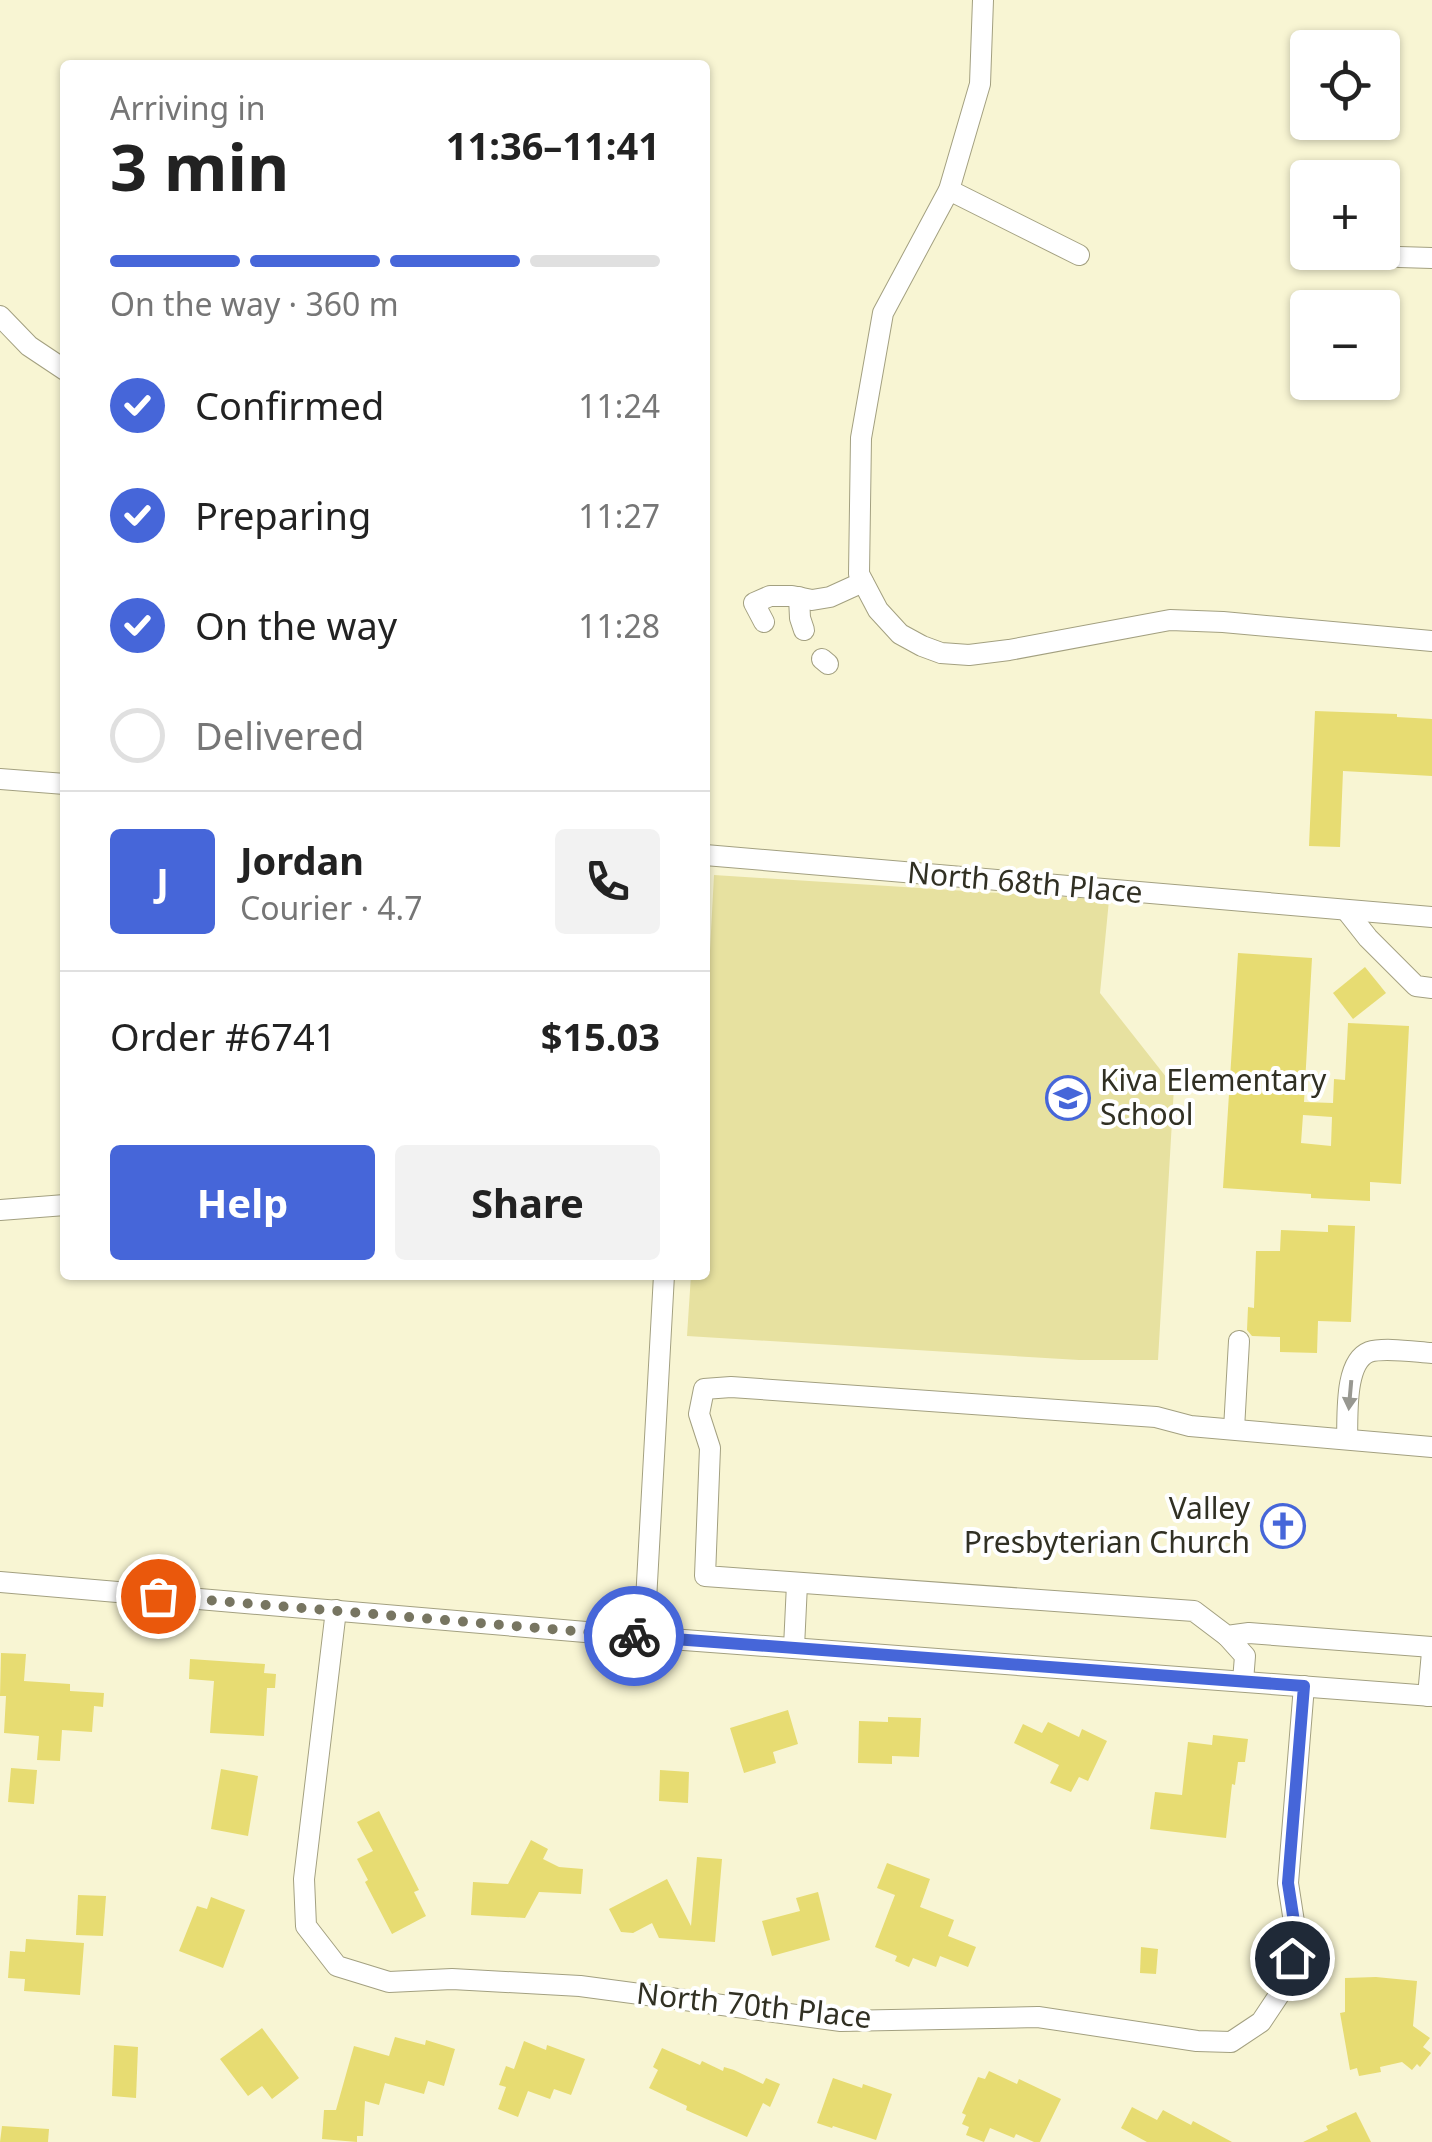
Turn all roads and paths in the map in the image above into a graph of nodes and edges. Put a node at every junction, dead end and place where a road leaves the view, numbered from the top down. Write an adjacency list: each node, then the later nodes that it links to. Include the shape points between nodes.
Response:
1 (984, 0): 2 (street, via 980,84)
2 (949, 190): 3 (street); 8 (street, via 883,313 861,438)
3 (1079, 255)
4 (1400, 257): 5 (street)
5 (1432, 258)
6 (0, 316): 7 (street)
7 (60, 367)
8 (863, 582): 9 (street, via 830,596); 12 (street, via 900,634 941,652 969,655 1170,620)
9 (799, 597): 10 (street, via 754,603); 11 (street)
10 (764, 622)
11 (804, 630)
12 (1432, 641)
13 (0, 779): 14 (street)
14 (60, 784)
15 (710, 855): 16 (street, North 68th Place)
16 (1346, 910): 17 (street, North 68th Place); 18 (street, via 1416,986)
17 (1432, 917)
18 (1432, 988)
19 (60, 1204): 20 (street)
20 (0, 1210)
21 (664, 1280): 30 (street)
22 (1239, 1341): 24 (street)
23 (1432, 1353): 25 (street, one-way to 25, via 1366,1353 1353,1366)
24 (1234, 1429): 25 (street); 28 (street, via 1156,1417 704,1389 698,1414 710,1448 704,1576)
25 (1347, 1439): 26 (street)
26 (1432, 1446)
27 (0, 1582): 29 (street)
28 (798, 1584): 31 (street, via 1194,1612); 32 (street)
29 (336, 1610): 30 (street); 35 (street, North 70th Place, via 304,1880 306,1926 337,1966 389,1982 580,1986 842,2021 1038,2016 1232,2042 1261,2022 1289,1980 1296,1935 1288,1883)
30 (644, 1636): 32 (street)
31 (1227, 1636): 33 (street); 34 (street, via 1245,1656)
32 (794, 1647): 34 (street)
33 (1432, 1649): 36 (street)
34 (1243, 1681): 35 (street)
35 (1304, 1686): 36 (street)
36 (1430, 1696)

